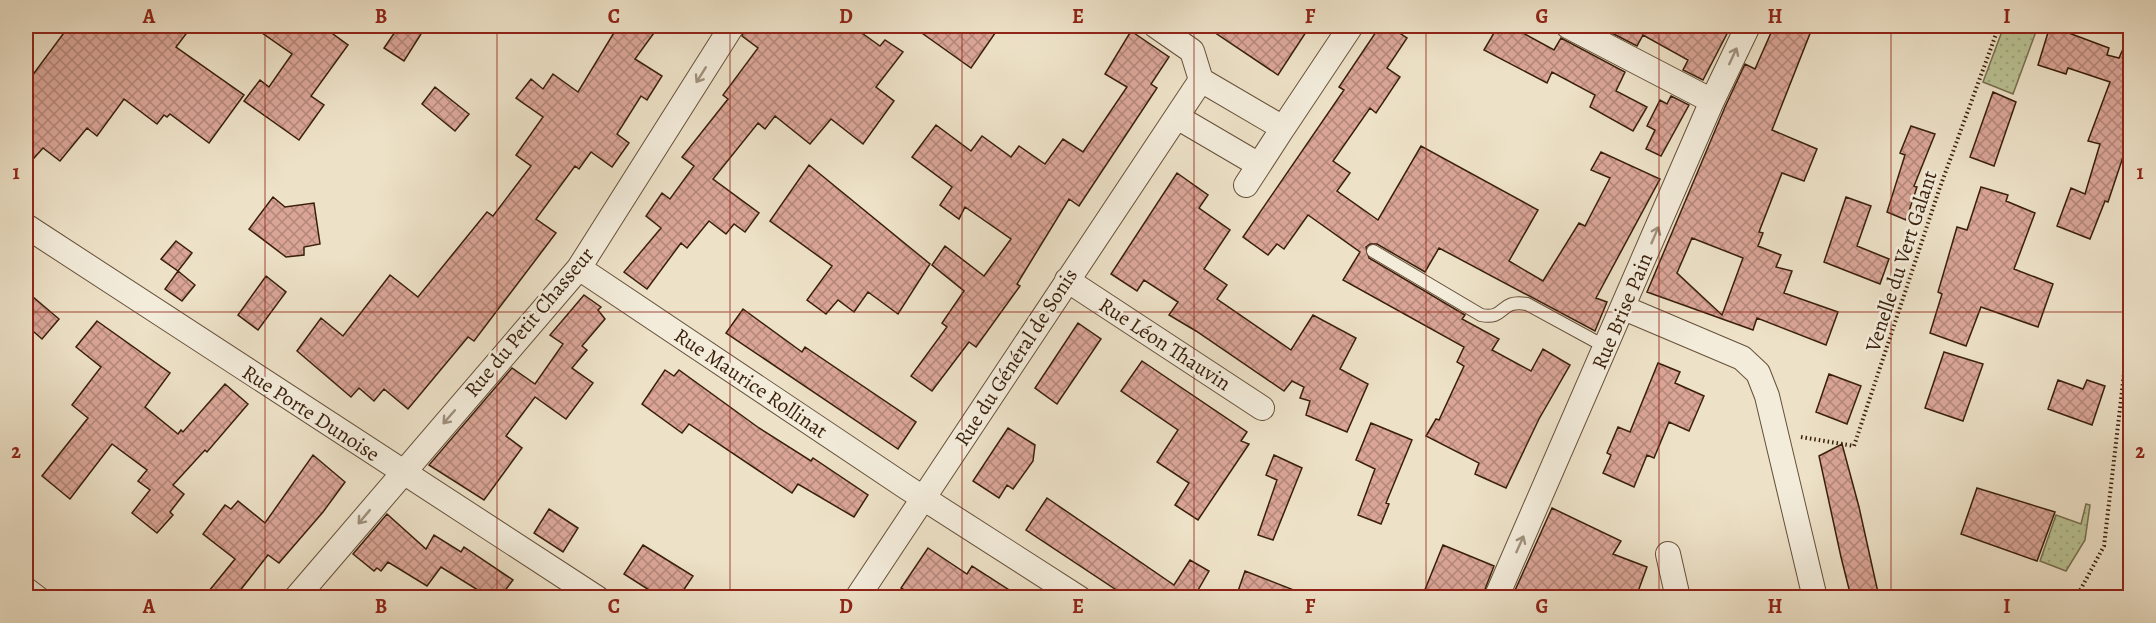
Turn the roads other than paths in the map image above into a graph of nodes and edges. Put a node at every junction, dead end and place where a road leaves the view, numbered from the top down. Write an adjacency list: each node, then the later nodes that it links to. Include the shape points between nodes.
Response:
1 (732, 26): 14 (street, Rue du Petit Chasseur, one-way to 14)
2 (1156, 26): 6 (street, via 1192,51)
3 (1351, 26): 9 (street)
4 (1568, 26): 7 (street)
5 (1748, 26): 7 (street, Rue Brise Pain, one-way to 5)
6 (1201, 80): 8 (street, Rue du Général de Sonis); 9 (street)
7 (1712, 101): 16 (street, Rue Brise Pain, one-way to 7)
8 (1177, 117): 10 (street); 15 (street, Rue du Général de Sonis)
9 (1283, 128): 10 (street)
10 (1259, 165): 11 (street)
11 (1246, 185)
12 (26, 226): 19 (street, Rue Porte Dunoise)
13 (1373, 251): 17 (lane, via 1481,315 1493,318 1506,305 1527,304)
14 (579, 268): 19 (street, Rue du Petit Chasseur, one-way to 19); 20 (street, Rue Maurice Rollinat)
15 (1067, 280): 18 (street, Rue Léon Thauvin); 20 (street, Rue du Général de Sonis)
16 (1624, 308): 28 (street, Rue Brise Pain, one-way to 16); 30 (street, via 1728,351 1758,373 1767,396)
17 (1595, 340)
18 (1262, 408)
19 (402, 472): 24 (street, Rue du Petit Chasseur, one-way to 24); 25 (street, Rue Porte Dunoise)
20 (923, 498): 26 (street, Rue du Général de Sonis); 27 (street, Rue Maurice Rollinat)
21 (1668, 554): 29 (street)
22 (26, 582): 23 (lane)
23 (47, 597)
24 (296, 597)
25 (597, 597)
26 (857, 597)
27 (1079, 597)
28 (1496, 597)
29 (1678, 597)
30 (1815, 597)

